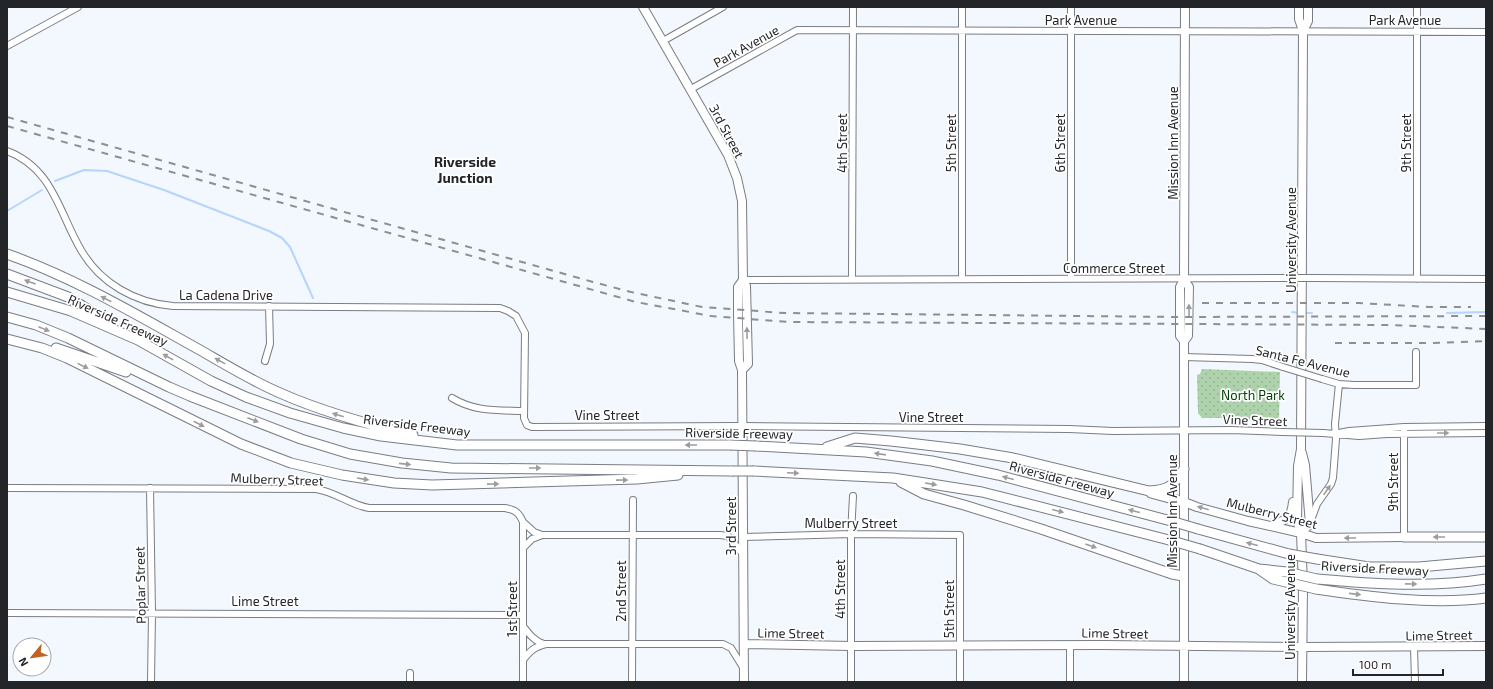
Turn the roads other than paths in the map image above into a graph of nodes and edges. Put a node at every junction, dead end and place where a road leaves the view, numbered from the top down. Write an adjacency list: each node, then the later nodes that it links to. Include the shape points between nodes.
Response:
1 (78, 7): 19 (street)
2 (643, 7): 18 (main road, 3rd Street)
3 (723, 7): 18 (street)
4 (853, 7): 11 (street, 4th Street)
5 (962, 7): 12 (street, 5th Street)
6 (1071, 7): 13 (street, 6th Street)
7 (1185, 7): 14 (main road, Mission Inn Avenue)
8 (1299, 7): 15 (main road, University Avenue, via 1299,20)
9 (1308, 7): 15 (main road, University Avenue, via 1308,21)
10 (1417, 7): 16 (street, 9th Street)
11 (853, 30): 12 (street, Park Avenue); 20 (street, Park Avenue, via 798,30); 24 (street, 4th Street)
12 (962, 30): 13 (street, Park Avenue); 25 (street, 5th Street)
13 (1071, 31): 14 (street, Park Avenue); 26 (street, 6th Street)
14 (1185, 31): 15 (street, Park Avenue); 27 (main road, Mission Inn Avenue)
15 (1303, 31): 16 (street, Park Avenue); 52 (main road, University Avenue)
16 (1417, 31): 17 (street, Park Avenue); 28 (street, 9th Street)
17 (1486, 32)
18 (662, 41): 20 (main road, 3rd Street)
19 (7, 46)
20 (691, 89): 30 (main road, 3rd Street, via 728,155 737,178 742,200)
21 (7, 151): 32 (street, La Cadena Drive, via 39,171 86,259 95,270 120,290 157,305)
22 (7, 254): 50 (highway, one-way to 22, via 348,419 293,399 132,312 52,272)
23 (7, 274): 36 (highway, one-way to 23, via 68,297)
24 (852, 279): 25 (street, Commerce Street); 30 (street, Commerce Street)
25 (962, 279): 26 (street, Commerce Street)
26 (1071, 279): 27 (street, Commerce Street)
27 (1184, 279): 28 (street, Commerce Street, bridge); 38 (main road, Mission Inn Avenue, via 1180,287 1180,336 1184,341)
28 (1417, 279): 29 (street, Commerce Street)
29 (1486, 279)
30 (743, 280): 44 (main road, 3rd Street, via 738,287)
31 (7, 292): 36 (highway, Riverside Freeway, via 71,311)
32 (269, 306): 39 (street, via 270,344); 43 (street, La Cadena Drive, via 508,310 516,316 525,333)
33 (7, 317): 41 (highway, Riverside Freeway, one-way to 41, via 68,338)
34 (7, 334): 41 (highway, via 40,342)
35 (7, 339): 54 (highway, one-way to 54, via 67,358 242,444 292,463 325,472 374,481 432,485 637,480)
36 (138, 340): 50 (highway, Riverside Freeway, one-way to 36, via 381,436 290,413 246,398)
37 (1416, 352): 40 (street, Santa Fe Avenue, via 1416,385)
38 (1184, 357): 40 (street, Santa Fe Avenue, bridge, via 1262,360); 46 (main road, Mission Inn Avenue)
39 (265, 361)
40 (1339, 384): 48 (street, via 1334,424)
41 (169, 387): 54 (highway, Riverside Freeway, one-way to 54, via 320,445 402,464 451,468)
42 (452, 398): 43 (street, via 478,409)
43 (524, 410): 44 (street, Vine Street, via 527,425 532,427)
44 (742, 426): 46 (street, Vine Street); 71 (main road, 3rd Street)
45 (1486, 426): 47 (street, Vine Street)
46 (1184, 430): 48 (street, Vine Street, bridge); 53 (main road, Mission Inn Avenue)
47 (1404, 431): 48 (street, Vine Street); 49 (street, Vine Street, one-way to 49); 72 (street, 9th Street)
48 (1336, 433): 64 (street, one-way to 48, via 1317,504 1333,478)
49 (1486, 433)
50 (457, 445): 51 (highway, Riverside Freeway, one-way to 50, bridge, via 730,445)
51 (820, 449): 59 (highway, via 855,438 960,449 1013,458); 76 (highway, Riverside Freeway, one-way to 51, bridge, via 1419,567 1376,567 1317,559 1289,554 998,475 932,461)
52 (1301, 449): 58 (main road, University Avenue); 64 (main road, University Avenue, via 1305,465)
53 (1184, 469): 59 (highway, via 1172,486); 62 (main road, Mission Inn Avenue)
54 (717, 471): 55 (highway, Riverside Freeway, one-way to 55, bridge)
55 (893, 478): 77 (highway, Riverside Freeway, one-way to 77, bridge, via 982,492 1169,540); 78 (highway, one-way to 78, via 924,494)
56 (7, 488): 57 (street, Mulberry Street)
57 (150, 488): 63 (street, Mulberry Street, via 316,490 333,493 354,505 370,508 513,509 519,513); 82 (street, Poplar Street)
58 (1298, 490): 65 (main road, via 1294,495 1290,515); 66 (main road, University Avenue, via 1297,520)
59 (1148, 491): 62 (highway)
60 (852, 496): 67 (street, 4th Street)
61 (633, 500): 70 (street, 2nd Street)
62 (1184, 502): 65 (main road, Mulberry Street, one-way to 62); 78 (main road, Mission Inn Avenue)
63 (523, 522): 68 (street, via 534,532); 74 (street, 1st Street)
64 (1310, 524): 66 (main road)
65 (1272, 526): 66 (main road, Mulberry Street)
66 (1302, 533): 72 (main road, Mulberry Street, one-way to 66, via 1316,538); 93 (main road, University Avenue)
67 (851, 534): 69 (street, Mulberry Street); 71 (street, Mulberry Street); 89 (street, 4th Street)
68 (542, 535): 70 (street); 74 (street, via 532,539)
69 (960, 535): 90 (street, 5th Street)
70 (632, 536): 75 (street, via 728,536); 87 (street, 2nd Street)
71 (743, 537): 75 (main road, 3rd Street)
72 (1404, 537): 73 (highway, one-way to 72)
73 (1486, 537)
74 (524, 547): 83 (street, 1st Street)
75 (743, 554): 86 (main road, 3rd Street)
76 (1486, 561)
77 (1259, 569): 79 (highway, Riverside Freeway, one-way to 79, bridge, via 1316,579 1367,583 1418,584); 80 (highway, one-way to 80, bridge, via 1273,579 1341,593 1407,599)
78 (1184, 576): 91 (main road, Mission Inn Avenue)
79 (1486, 579)
80 (1486, 598)
81 (7, 612): 82 (street, Lime Street)
82 (152, 613): 83 (street, Lime Street); 98 (street, Poplar Street)
83 (523, 615): 84 (street, 1st Street)
84 (523, 626): 85 (street, via 529,635); 95 (street, 1st Street)
85 (546, 644): 87 (street); 95 (street, via 536,646)
86 (744, 644): 89 (main road, Lime Street); 96 (main road, 3rd Street)
87 (632, 645): 96 (street, via 723,644 731,648); 101 (street, 2nd Street)
88 (1070, 645): 90 (main road, Lime Street); 91 (main road, Lime Street); 105 (street)
89 (851, 646): 90 (main road, Lime Street); 103 (street, 4th Street)
90 (959, 646): 104 (street, 5th Street)
91 (1184, 646): 93 (main road, Lime Street); 106 (main road, Mission Inn Avenue)
92 (1486, 646): 94 (main road, Lime Street)
93 (1303, 647): 94 (main road, Lime Street); 107 (main road, University Avenue)
94 (1414, 647): 108 (street)
95 (523, 660): 100 (street, 1st Street)
96 (744, 669): 102 (main road, 3rd Street)
97 (410, 673): 99 (street)
98 (151, 682)
99 (410, 682)
100 (523, 682)
101 (632, 682)
102 (744, 682)
103 (851, 682)
104 (960, 682)
105 (1070, 682)
106 (1184, 682)
107 (1302, 682)
108 (1415, 682)

